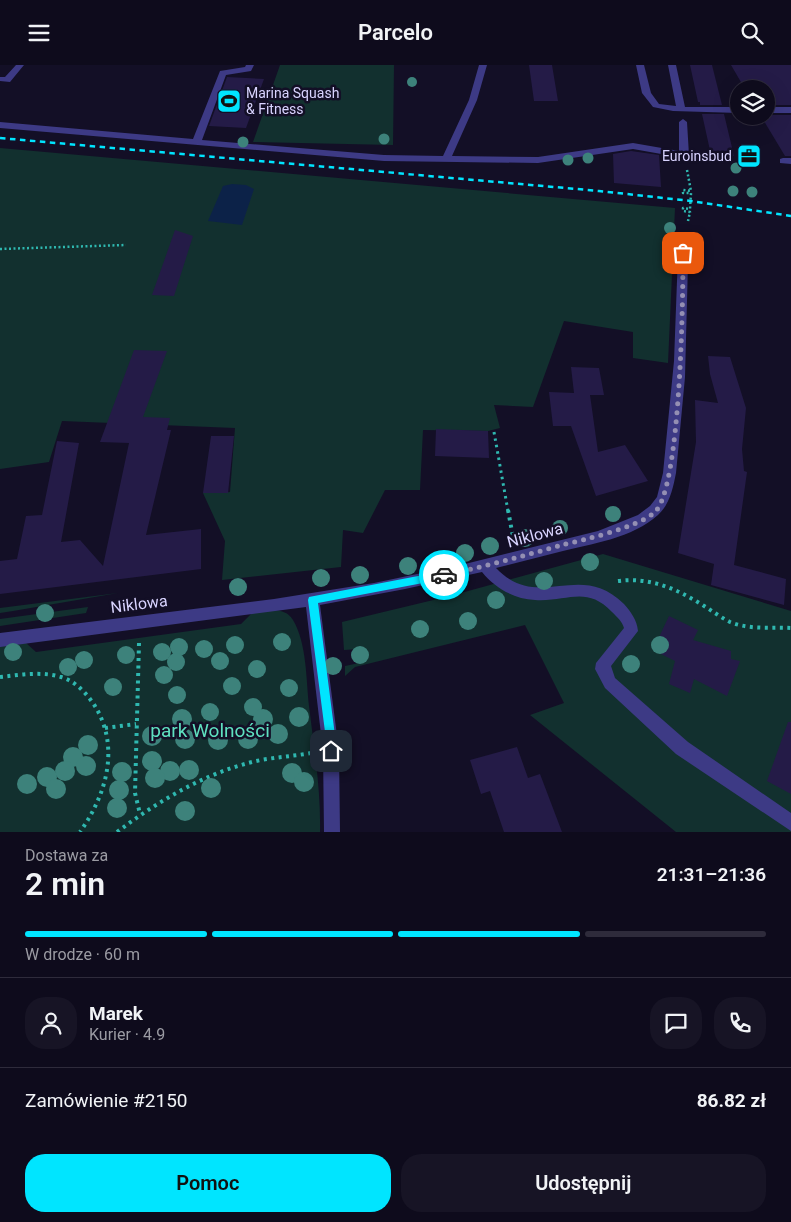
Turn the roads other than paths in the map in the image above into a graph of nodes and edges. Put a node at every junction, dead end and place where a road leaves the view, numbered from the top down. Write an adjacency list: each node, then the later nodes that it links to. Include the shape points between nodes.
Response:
1 (20, 65): 6 (street, via 7,80)
2 (250, 65): 13 (street, via 248,69 223,73)
3 (483, 65): 14 (street, via 473,100)
4 (640, 65): 7 (street, via 650,103)
5 (672, 65): 7 (street)
6 (0, 79)
7 (681, 109): 8 (street)
8 (730, 110)
9 (775, 110): 10 (street)
10 (791, 110)
11 (683, 122): 14 (street, via 684,155 633,146 538,160)
12 (0, 125): 13 (street)
13 (196, 143): 14 (street, via 384,158)
14 (447, 158)
15 (686, 235): 16 (street, Niklowa, via 676,414 667,483 655,512 634,524)
16 (485, 566): 17 (street, Niklowa); 19 (street, via 496,579 526,593 596,592 611,601 631,624 631,631 604,663 603,669 610,683 682,748)
17 (312, 600): 18 (street, Niklowa); 20 (street, via 331,751)
18 (0, 640)
19 (791, 823)
20 (332, 832)

